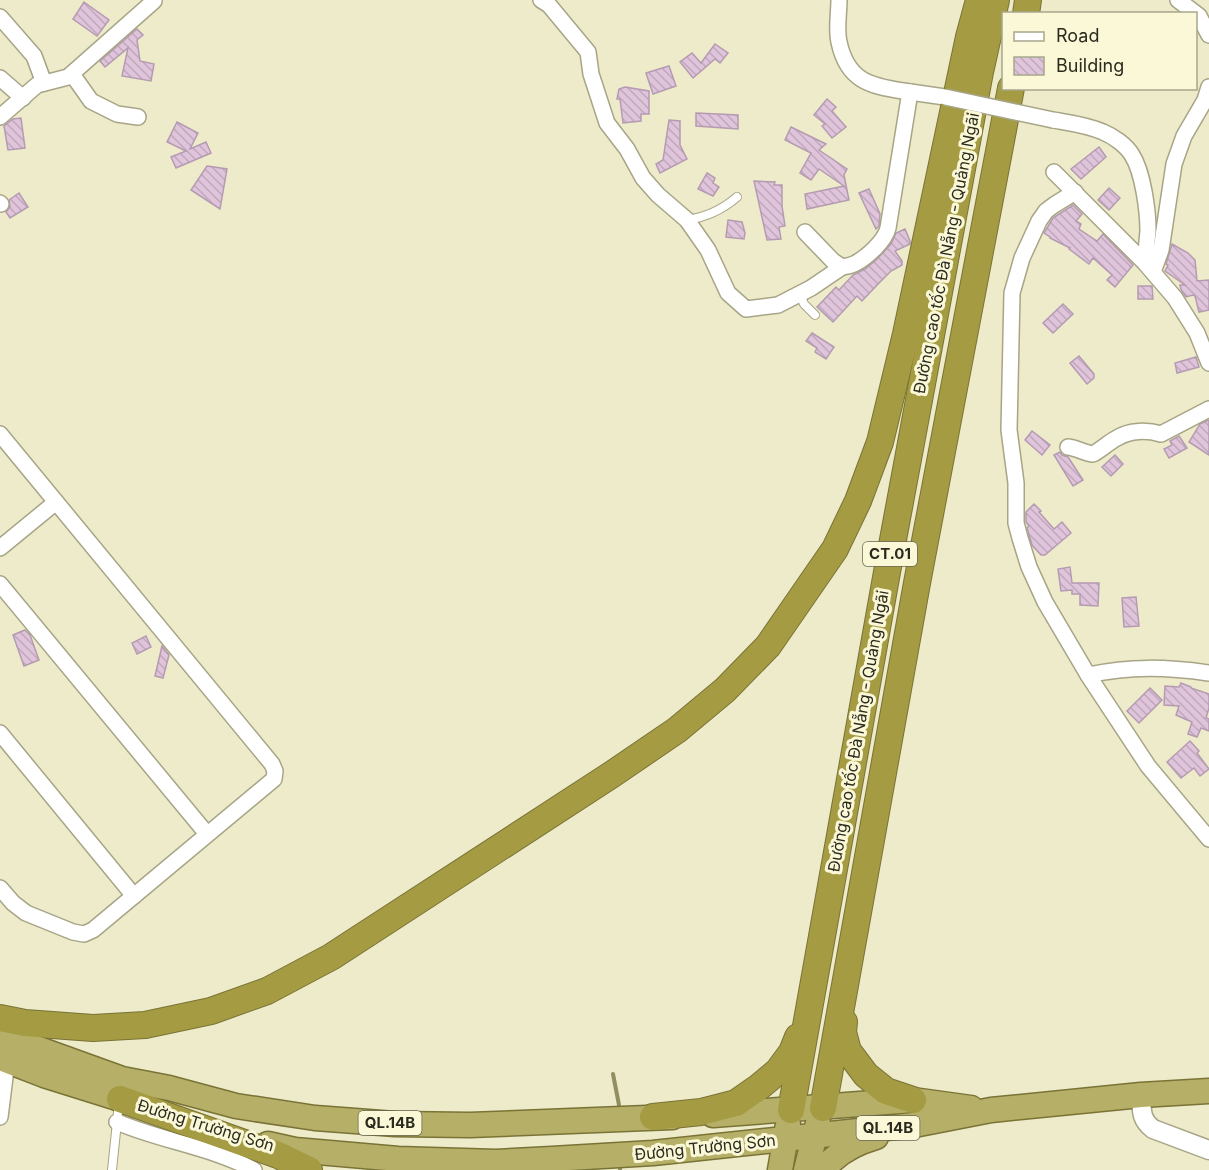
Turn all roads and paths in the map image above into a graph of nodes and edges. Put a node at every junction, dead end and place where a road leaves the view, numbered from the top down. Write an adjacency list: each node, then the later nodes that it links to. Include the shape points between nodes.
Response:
1 (153, 0): 11 (street)
2 (541, 0): 23 (street, via 588,52 607,123 643,178)
3 (840, 0): 16 (street, via 838,40 854,74 869,84)
4 (979, 0): 45 (highway, via 880,442 835,549 768,646 725,690 621,769 331,957 267,992 211,1011 145,1025 93,1028)
5 (996, 0): 43 (highway, Đường cao tốc Đà Nẵng - Quảng Ngãi / CT.01)
6 (1178, 0): 7 (street)
7 (1194, 12)
8 (1197, 14): 10 (street)
9 (0, 17): 13 (street, via 34,56)
10 (1209, 35)
11 (72, 74): 13 (street); 19 (street, via 92,101 117,114)
12 (0, 78): 17 (street)
13 (44, 83): 17 (street)
14 (1209, 87): 26 (street, via 1174,164 1161,250)
15 (1011, 90): 44 (highway, Đường cao tốc Đà Nẵng - Quảng Ngãi / CT.01)
16 (909, 92): 25 (street, via 886,236 857,263); 26 (street, bridge, via 1088,127 1120,143 1139,169)
17 (23, 98): 18 (street)
18 (0, 117)
19 (138, 117)
20 (1054, 172): 21 (street)
21 (1075, 192): 26 (street); 37 (street, via 1054,205 1039,221 1017,273 1012,293 1009,430 1016,483 1016,523 1023,551 1045,602)
22 (737, 197): 23 (lane, via 711,214)
23 (687, 220): 27 (street, via 708,250 728,294 746,309 778,305)
24 (805, 232): 25 (street)
25 (842, 267): 27 (street)
26 (1149, 268): 29 (street, via 1175,298 1197,333)
27 (800, 294): 28 (lane)
28 (815, 315)
29 (1209, 363)
30 (1209, 409): 32 (street, via 1161,434 1136,432 1118,437 1093,454)
31 (0, 434): 33 (street)
32 (1068, 447)
33 (56, 502): 34 (street); 39 (street, via 272,764 274,779)
34 (0, 548)
35 (0, 584): 39 (street)
36 (1209, 674): 37 (street, via 1136,668)
37 (1088, 675): 40 (street, via 1148,766)
38 (0, 733): 42 (street)
39 (207, 834): 42 (street)
40 (1209, 839)
41 (0, 888): 42 (street, via 26,914 84,934)
42 (134, 896)
43 (820, 946): 52 (highway, Đường cao tốc Đà Nẵng - Quảng Ngãi / CT.01); 55 (highway, via 804,1020 792,1052 777,1071 736,1103 701,1113)
44 (851, 952): 49 (highway, via 843,1032 848,1051 866,1075 886,1091); 50 (highway, Đường cao tốc Đà Nẵng - Quảng Ngãi / CT.01)
45 (0, 1018)
46 (6, 1049): 51 (highway, Đường Trường Sơn / QL.14B, via 44,1075); 54 (street); 55 (highway, Đường Trường Sơn / QL.14B, via 237,1106 315,1118 470,1125)
47 (1209, 1091): 48 (highway, Đường Trường Sơn / QL.14B)
48 (1141, 1095): 53 (highway, Đường Trường Sơn / QL.14B); 59 (street, via 1143,1116 1149,1126)
49 (913, 1100): 50 (highway, Đường Trường Sơn / QL.14B); 53 (highway, Đường Trường Sơn / QL.14B)
50 (823, 1108): 52 (highway, Đường Trường Sơn / QL.14B); 57 (highway)
51 (118, 1110): 58 (highway, Đường Trường Sơn / QL.14B, via 295,1150 398,1159 496,1162 653,1154); 60 (lane); 61 (street, via 140,1132); 62 (highway, via 278,1155)
52 (791, 1110): 55 (highway, Đường Trường Sơn / QL.14B); 58 (highway)
53 (991, 1110): 56 (highway, Đường Trường Sơn / QL.14B)
54 (0, 1117)
55 (653, 1117)
56 (914, 1125): 57 (highway, Đường Trường Sơn / QL.14B); 65 (highway, via 854,1144)
57 (814, 1136): 58 (highway, Đường Trường Sơn / QL.14B); 64 (highway)
58 (784, 1140): 63 (highway)
59 (1209, 1150)
60 (112, 1170)
61 (254, 1170)
62 (309, 1170)
63 (780, 1170)
64 (806, 1170)
65 (823, 1170)

